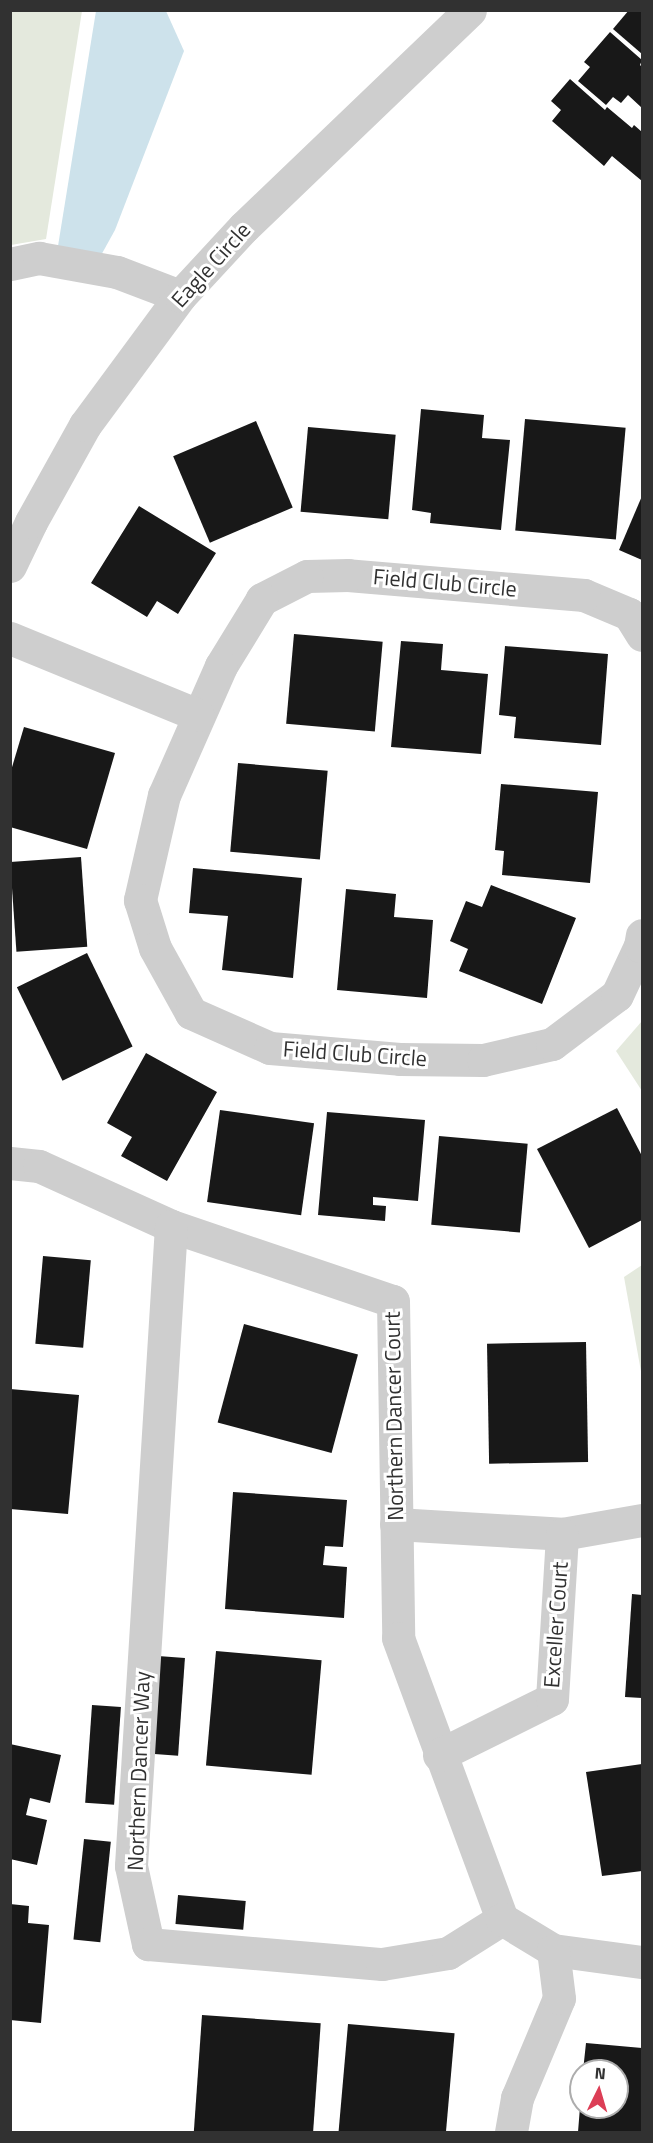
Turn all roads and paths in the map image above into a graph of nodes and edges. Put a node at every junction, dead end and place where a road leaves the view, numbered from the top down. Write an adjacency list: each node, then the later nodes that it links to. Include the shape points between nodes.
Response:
1 (470, 10): 3 (street, Eagle Circle, via 244,227)
2 (10, 264): 3 (street, via 39,258 117,272)
3 (180, 296): 4 (street, Eagle Circle, via 85,425)
4 (10, 566)
5 (642, 635): 7 (street, Field Club Circle, via 630,614 584,595 348,574 307,576 261,599 221,666)
6 (10, 638): 7 (street)
7 (198, 716): 8 (street, Field Club Circle, via 164,795 140,900 155,948 191,1013 270,1048 400,1059 483,1060 552,1044 617,995)
8 (642, 935)
9 (10, 1163): 10 (street, Northern Dancer Court, via 39,1166)
10 (171, 1226): 12 (street, Northern Dancer Court, via 393,1301); 15 (street, Northern Dancer Way, via 130,1866 148,1944 382,1964 448,1953)
11 (642, 1520): 13 (street)
12 (396, 1524): 13 (street); 14 (street, Northern Dancer Court, via 398,1638)
13 (562, 1534): 14 (street, Exceller Court, via 552,1699)
14 (440, 1755): 15 (street, Northern Dancer Court)
15 (502, 1918): 16 (street)
16 (553, 1950): 17 (street); 18 (street, via 559,1998 517,2098)
17 (642, 1962)
18 (512, 2133)

